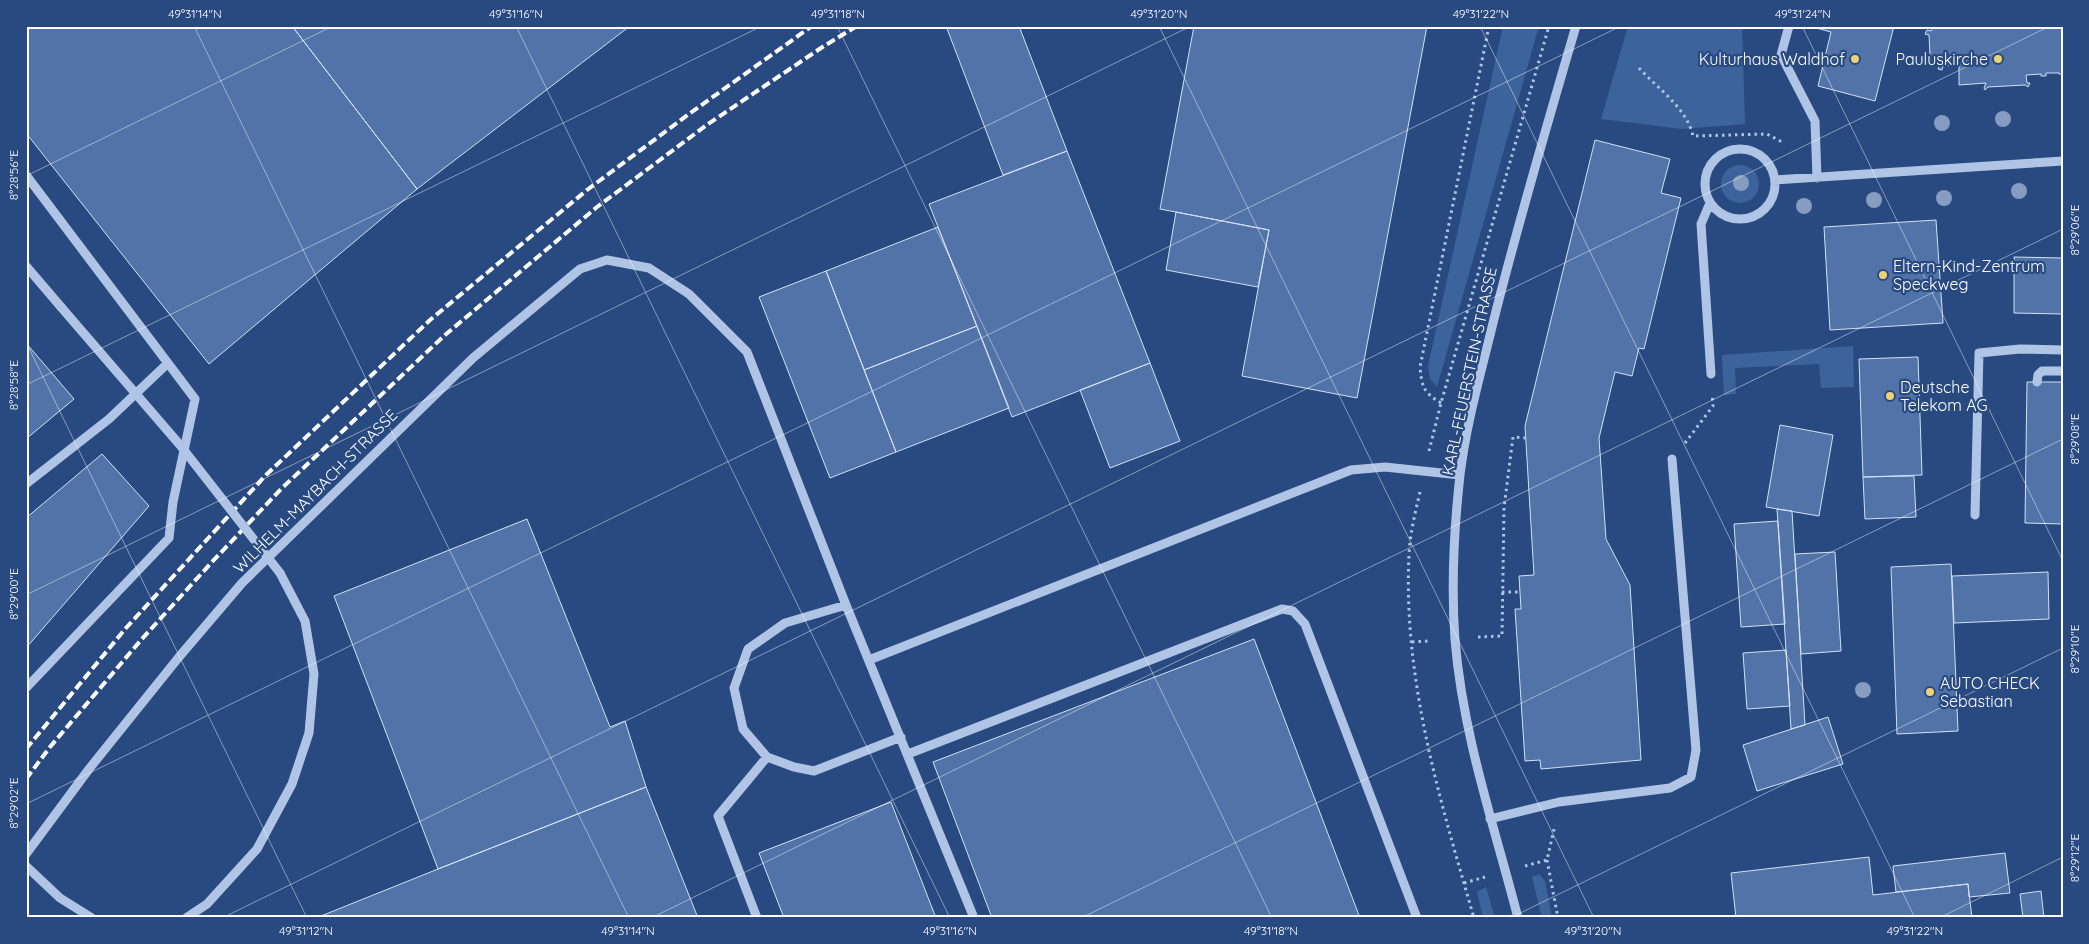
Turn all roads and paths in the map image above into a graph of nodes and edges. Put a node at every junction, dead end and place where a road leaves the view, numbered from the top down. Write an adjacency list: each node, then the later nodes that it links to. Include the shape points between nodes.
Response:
1 (1488, 26): 17 (path, via 1420,367 1421,385 1427,394)
2 (1576, 26): 20 (street, KARL-FEUERSTEIN-STRASSE, via 1502,288)
3 (1789, 26): 8 (street, via 1782,54 1815,121)
4 (1639, 68): 5 (path, via 1674,103 1693,136 1767,134)
5 (1782, 142)
6 (2063, 161): 8 (street)
7 (26, 175): 13 (street)
8 (1817, 178): 9 (street)
9 (1775, 180): 10 (street, via 1770,203 1752,217 1729,217); 10 (street, via 1763,158 1743,149 1732,150 1721,154 1707,171 1704,182)
10 (1710, 203): 15 (street, via 1701,224)
11 (26, 266): 41 (street, bridge, via 180,445 280,573 305,621 314,674 309,733 292,784 257,849 207,904)
12 (2063, 350): 22 (street, via 2020,349 1979,353)
13 (168, 363): 21 (street, via 109,419); 30 (street, via 195,399 173,502 169,538)
14 (2063, 371): 16 (street, via 2042,371)
15 (1711, 374): 19 (path, via 1713,406)
16 (2037, 382)
17 (1441, 403)
18 (1525, 438): 23 (path, via 1513,436 1504,508)
19 (1672, 459): 34 (street, via 1696,750 1691,777 1670,788)
20 (1460, 475): 29 (street, via 1385,467 1344,472); 35 (street, KARL-FEUERSTEIN-STRASSE, via 1455,538 1455,639 1467,723)
21 (26, 484)
22 (1975, 515)
23 (1502, 592): 24 (path); 26 (path, via 1502,636)
24 (1519, 592)
25 (846, 604): 29 (street); 33 (street, via 785,623 748,649 734,688 743,729); 36 (street, WILHELM-MAYBACH-STRASSE, via 747,352 689,294 649,268 607,260 580,269 473,358 242,583 89,769)
26 (1478, 637)
27 (1429, 641): 28 (path)
28 (1412, 642)
29 (869, 660): 31 (street)
30 (26, 688)
31 (901, 737): 32 (street); 33 (street, via 814,771)
32 (908, 754): 43 (street); 44 (street, via 1282,609 1294,611 1305,624)
33 (767, 757): 42 (street, via 718,816)
34 (1559, 802): 35 (street); 37 (path)
35 (1490, 819): 39 (street, KARL-FEUERSTEIN-STRASSE)
36 (26, 854)
37 (1547, 860): 39 (path); 47 (path)
38 (26, 866): 40 (street, via 60,898)
39 (1506, 870): 45 (path, via 1464,883); 46 (street, KARL-FEUERSTEIN-STRASSE)
40 (92, 918)
41 (186, 918)
42 (757, 918)
43 (974, 918)
44 (1417, 918)
45 (1474, 918)
46 (1518, 918)
47 (1558, 918)

